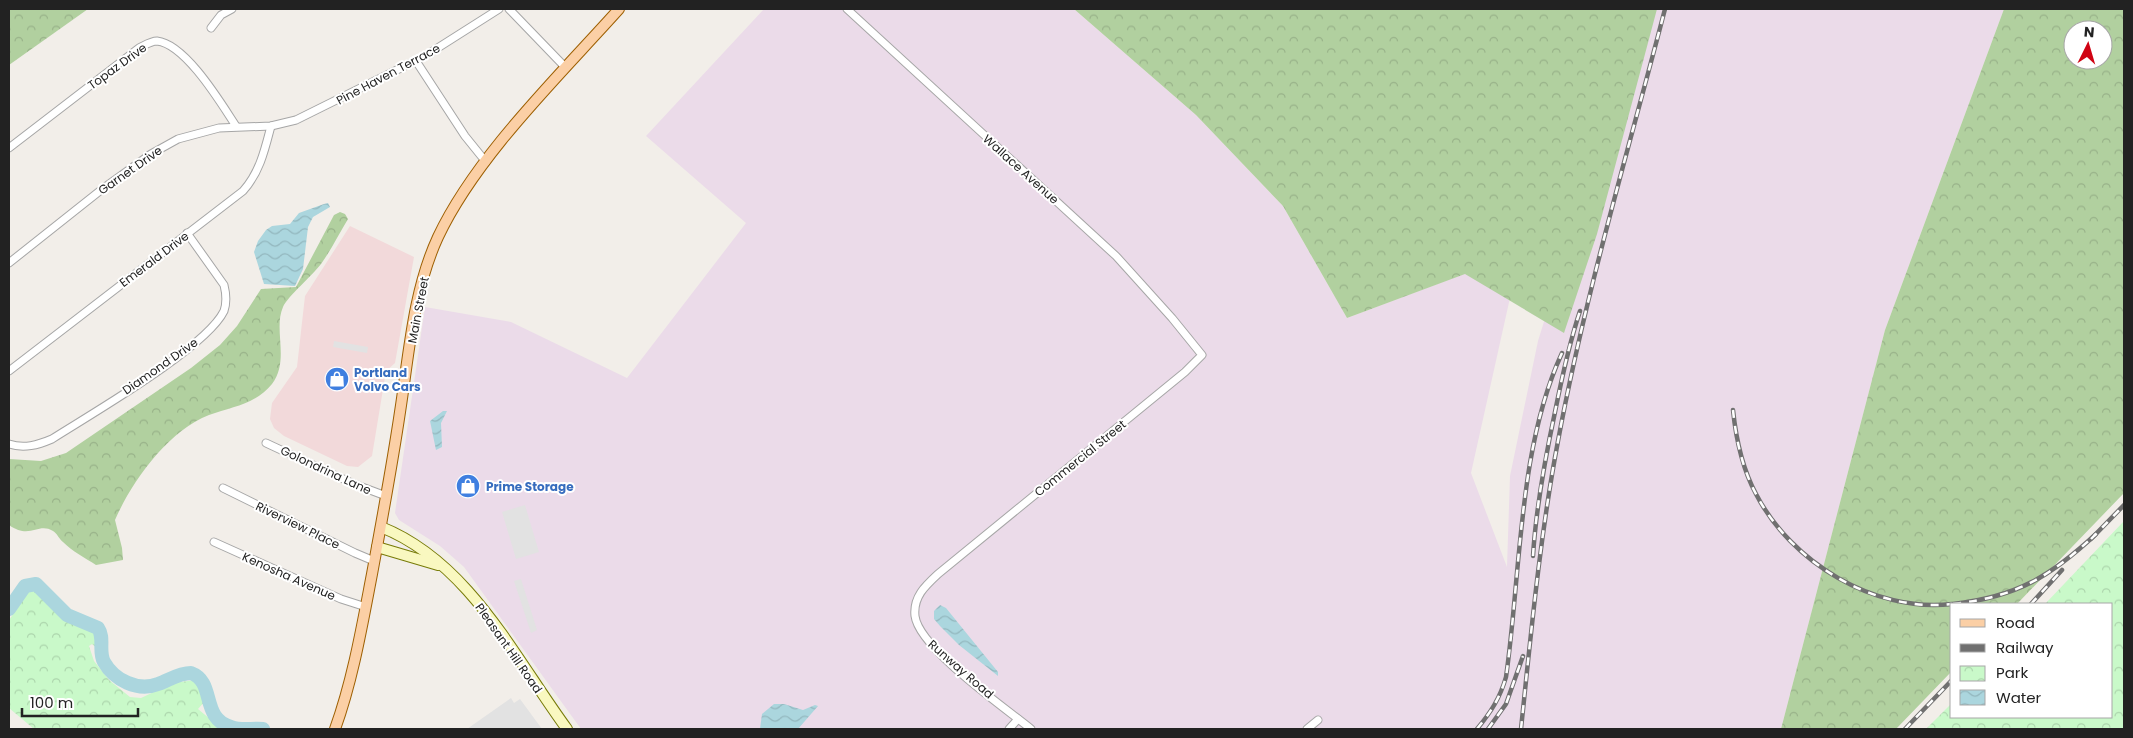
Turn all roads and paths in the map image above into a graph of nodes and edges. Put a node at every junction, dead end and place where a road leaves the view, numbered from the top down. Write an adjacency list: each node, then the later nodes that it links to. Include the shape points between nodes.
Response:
1 (232, 9): 6 (street, via 216,20)
2 (499, 9): 7 (street, Pine Haven Terrace)
3 (510, 9): 8 (street)
4 (618, 9): 8 (main road, Main Street)
5 (847, 9): 15 (street, Wallace Avenue, via 1116,256)
6 (211, 28)
7 (416, 61): 10 (street, Pine Haven Terrace, via 306,116); 12 (street, via 464,136)
8 (566, 68): 12 (main road, Main Street)
9 (236, 126): 10 (street, Garnet Drive); 11 (street, Topaz Drive, via 198,72 168,45 153,42 140,48); 14 (street, Garnet Drive, via 205,130 164,146 101,190)
10 (271, 126): 13 (street, Emerald Drive, via 264,156 252,181)
11 (9, 148)
12 (486, 162): 20 (main road, Main Street, via 444,225 424,274)
13 (188, 233): 16 (street, Emerald Drive); 18 (street, Diamond Drive, via 224,285 224,311 215,325 179,356 52,438 26,447)
14 (9, 262)
15 (1188, 336): 26 (street, Commercial Street, via 1202,355 1185,372)
16 (9, 371)
17 (266, 443): 20 (street, Golondrina Lane)
18 (9, 444)
19 (223, 488): 24 (street, Riverview Place)
20 (386, 496): 21 (main road, Main Street)
21 (381, 527): 23 (main road, Main Street); 25 (street, Pleasant Hill Road, via 416,544)
22 (214, 542): 27 (street, Kenosha Avenue)
23 (377, 547): 24 (main road, Main Street); 25 (street, Pleasant Hill Road, via 427,560)
24 (374, 561): 27 (main road, Main Street)
25 (447, 570): 31 (street, Pleasant Hill Road, via 477,602)
26 (938, 574): 28 (street, Runway Road, via 922,589 916,600 916,616 921,631 944,658)
27 (366, 607): 30 (main road, Main Street, via 354,665)
28 (1018, 718): 32 (street); 33 (street, Runway Road)
29 (1318, 720): 34 (street)
30 (335, 729)
31 (567, 729)
32 (1009, 729)
33 (1030, 729)
34 (1307, 729)

